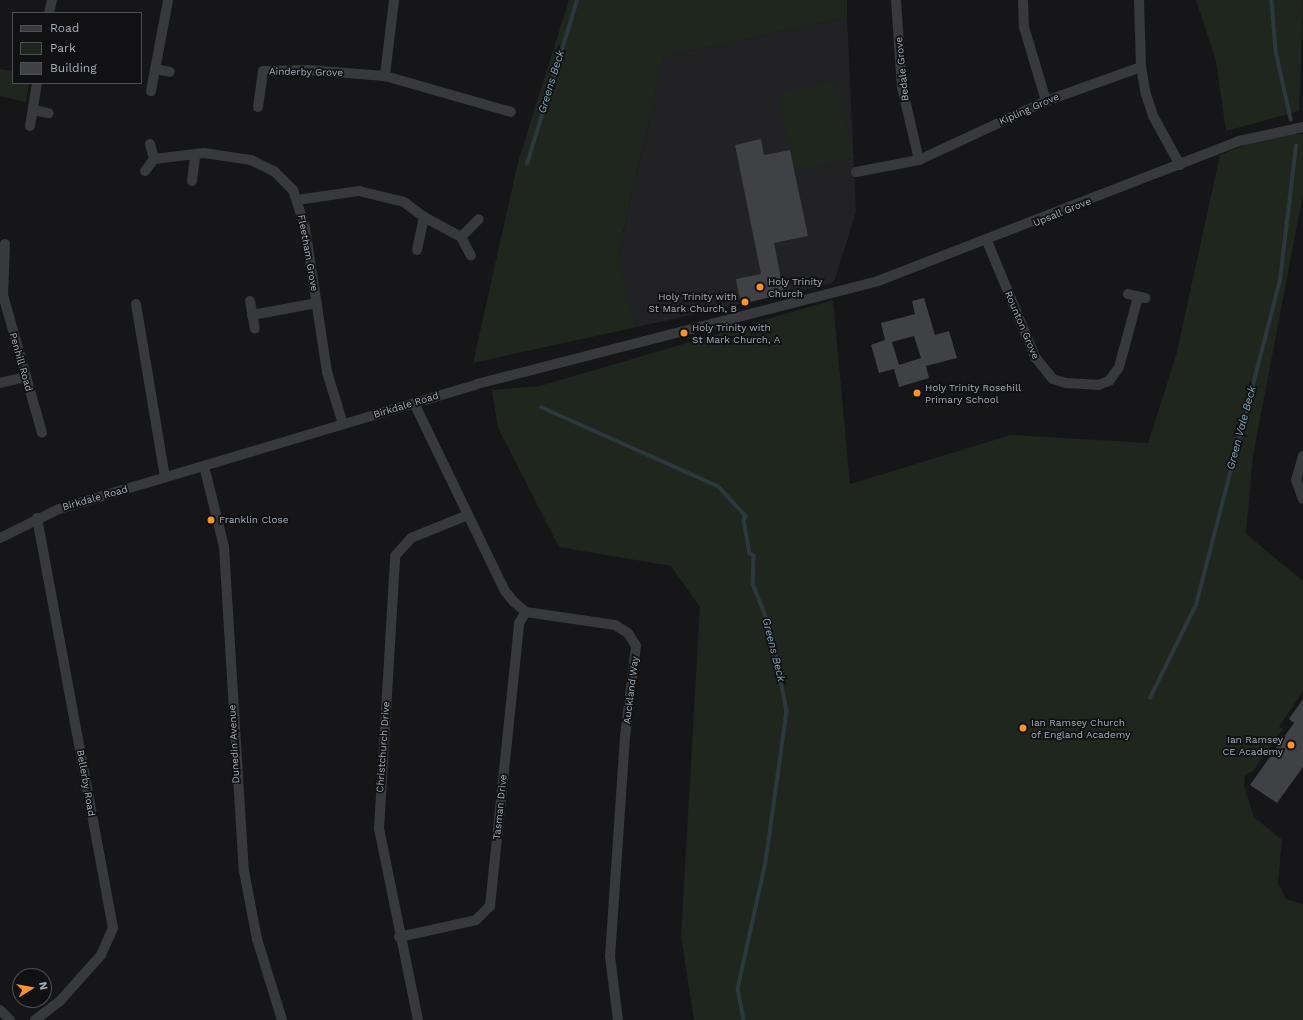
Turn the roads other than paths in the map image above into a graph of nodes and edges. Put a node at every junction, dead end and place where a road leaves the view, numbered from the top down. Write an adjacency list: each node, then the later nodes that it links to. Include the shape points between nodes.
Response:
1 (52, 0): 7 (street)
2 (168, 0): 9 (street)
3 (394, 0): 11 (street)
4 (896, 0): 24 (street, Bedale Grove, via 902,86)
5 (1023, 0): 14 (street, via 1024,27)
6 (1139, 0): 8 (street)
7 (50, 12)
8 (1141, 67): 14 (street, Kipling Grove); 25 (street, via 1153,116)
9 (155, 69): 10 (street); 13 (street)
10 (170, 72)
11 (385, 76): 15 (street, Ainderby Grove, via 308,70 263,71); 17 (street, Ainderby Grove)
12 (37, 84): 16 (street)
13 (151, 91)
14 (1046, 101): 24 (street, Kipling Grove)
15 (258, 107)
16 (33, 110): 18 (street); 19 (street)
17 (511, 112)
18 (49, 113)
19 (30, 126)
20 (1303, 127): 25 (street, Upsall Grove, via 1239,142)
21 (150, 144): 23 (street)
22 (195, 156): 23 (street, Fleetham Grove); 28 (street); 29 (street, Fleetham Grove, via 204,153 251,160 286,181)
23 (154, 159): 26 (street)
24 (919, 160): 27 (street, Kipling Grove)
25 (1180, 165): 33 (street, Upsall Grove)
26 (145, 171)
27 (856, 172)
28 (192, 181)
29 (297, 200): 30 (street, via 359,191 404,202); 40 (street, Fleetham Grove)
30 (424, 217): 32 (street); 34 (street)
31 (479, 219): 32 (street)
32 (460, 237): 36 (street)
33 (987, 241): 37 (street, Rounton Grove, via 1035,357 1053,379 1065,383 1098,385 1109,381 1119,367 1142,297); 38 (street, Upsall Grove, via 878,281)
34 (417, 250)
35 (3, 251): 44 (street, Penhill Road, via 3,295)
36 (471, 256)
37 (1128, 294)
38 (820, 296): 46 (street, Birkdale Road, via 477,384)
39 (250, 301): 42 (street)
40 (317, 303): 42 (street); 47 (street, Fleetham Grove, via 327,372)
41 (136, 304): 51 (street)
42 (252, 315): 43 (street)
43 (255, 329)
44 (25, 376): 45 (street); 48 (street, Penhill Road)
45 (0, 383)
46 (414, 403): 47 (street, Birkdale Road); 53 (street)
47 (343, 424): 50 (street, Birkdale Road)
48 (42, 433)
49 (1303, 456): 52 (street, via 1296,480)
50 (204, 466): 51 (street, Birkdale Road); 61 (street, Dunedin Avenue, via 224,547 244,871 257,939)
51 (165, 478): 54 (street, Birkdale Road)
52 (1303, 499)
53 (468, 515): 56 (street, via 506,591); 57 (street, Christchurch Drive, via 411,538 395,556 380,830)
54 (38, 518): 55 (street, Birkdale Road); 60 (street, Bellerby Road, via 113,928 110,942 101,955 60,1001)
55 (0, 538)
56 (526, 612): 57 (street, Tasman Drive, via 519,623 490,906 476,920); 63 (street, Auckland Way, via 615,625 628,633 636,646 625,737 610,956)
57 (399, 937): 62 (street, Christchurch Drive)
58 (0, 1010): 59 (street)
59 (10, 1020)
60 (35, 1020)
61 (282, 1020)
62 (418, 1020)
63 (618, 1020)

